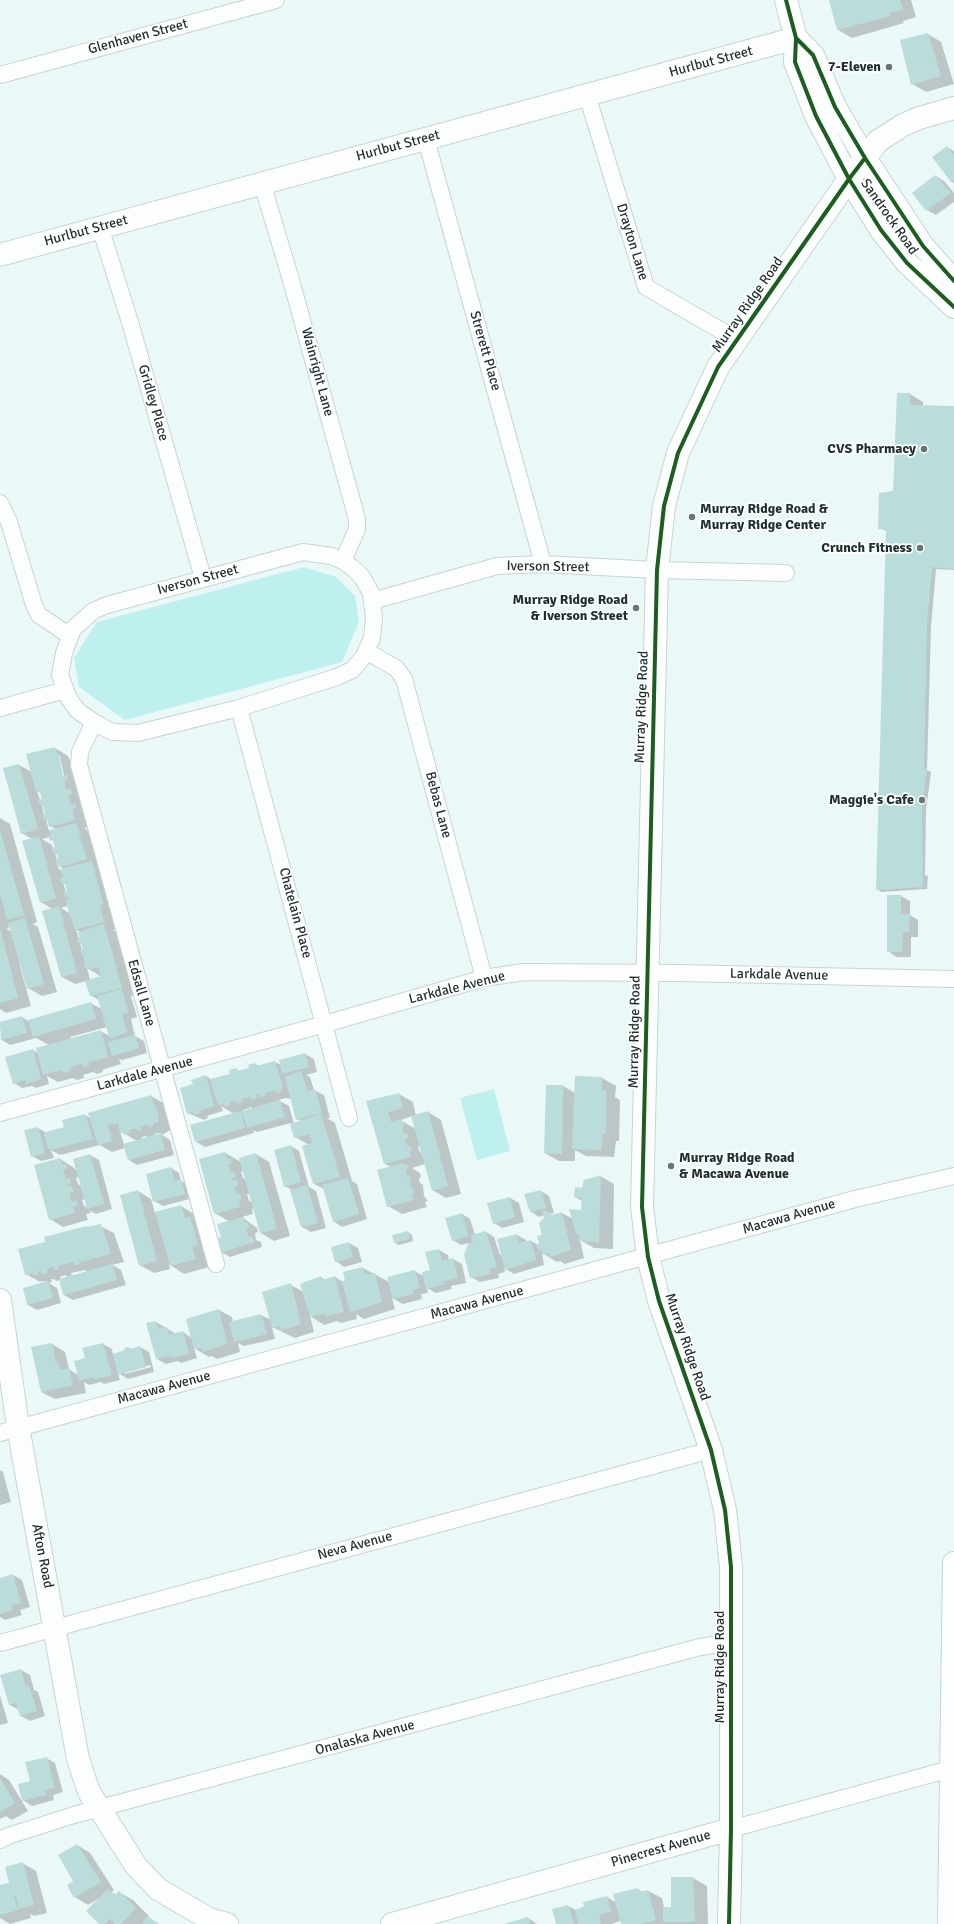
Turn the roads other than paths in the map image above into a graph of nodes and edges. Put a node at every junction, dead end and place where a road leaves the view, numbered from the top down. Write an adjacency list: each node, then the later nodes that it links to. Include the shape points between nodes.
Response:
1 (276, 0): 4 (street, Glenhaven Street)
2 (786, 0): 3 (main road, Sandrock Road)
3 (796, 38): 5 (main road, Hurlbut Street); 8 (main road, Sandrock Road, via 813,55 835,107); 9 (main road, Sandrock Road, via 795,62 816,116)
4 (0, 75)
5 (587, 95): 7 (main road, Hurlbut Street); 15 (street, Drayton Lane, via 646,287)
6 (954, 108): 8 (main road, Murray Ridge Road, via 919,118 899,128 878,141)
7 (426, 139): 10 (main road, Hurlbut Street); 18 (street, Strerett Place)
8 (865, 158): 9 (main road, Murray Ridge Road); 13 (main road, Sandrock Road, via 923,246)
9 (849, 179): 14 (main road, Sandrock Road, via 881,230 906,263); 15 (main road, Murray Ridge Road)
10 (262, 183): 11 (main road, Hurlbut Street); 17 (street, Wainright Lane, via 357,519 357,529)
11 (100, 227): 12 (main road, Hurlbut Street); 21 (street, Gridley Place, via 130,322)
12 (0, 255)
13 (954, 281)
14 (954, 307)
15 (737, 340): 19 (main road, Murray Ridge Road, via 718,367 678,453 664,506)
16 (0, 502): 23 (street, via 39,615)
17 (343, 561): 21 (street, Iverson Street, via 331,556 303,552); 22 (street, Iverson Street, via 362,577 371,593)
18 (543, 564): 19 (street, Iverson Street); 22 (street, Iverson Street, via 497,566)
19 (656, 570): 20 (street, Iverson Street); 29 (main road, Murray Ridge Road)
20 (786, 573)
21 (203, 578): 23 (street, Iverson Street, via 100,608 81,620)
22 (372, 601): 24 (street, Iverson Street, via 372,638)
23 (70, 636): 25 (street, Iverson Street, via 60,675)
24 (366, 651): 27 (street, Iverson Street, via 352,670 337,677); 30 (street, Bebas Lane, via 397,669 404,679)
25 (65, 690): 26 (street); 28 (street, Iverson Street, via 68,699 78,711)
26 (0, 708)
27 (239, 708): 28 (street, Iverson Street, via 138,733 112,732); 32 (street, Chatelain Place)
28 (94, 722): 33 (street, Edsall Lane, via 80,752 79,765)
29 (647, 974): 30 (street, Larkdale Avenue, via 524,972); 31 (street, Larkdale Avenue); 37 (main road, Murray Ridge Road, via 642,1208)
30 (484, 978): 32 (street, Larkdale Avenue)
31 (954, 979)
32 (325, 1024): 33 (street, Larkdale Avenue); 35 (street, Chatelain Place)
33 (163, 1069): 34 (street, Larkdale Avenue); 38 (street, Edsall Lane)
34 (0, 1113)
35 (349, 1118)
36 (954, 1176): 37 (street, Macawa Avenue, via 855,1199)
37 (648, 1257): 40 (street, Macawa Avenue); 41 (main road, Murray Ridge Road, via 659,1301)
38 (216, 1264)
39 (0, 1300): 40 (main road, Afton Road)
40 (9, 1430): 43 (main road, Afton Road)
41 (710, 1450): 43 (street, Neva Avenue); 44 (main road, Murray Ridge Road, via 725,1510 731,1567)
42 (954, 1563): 46 (main road)
43 (56, 1628): 45 (street, Neva Avenue); 47 (main road, Afton Road, via 78,1758 89,1792)
44 (731, 1642): 47 (street, Onalaska Avenue, via 700,1647); 48 (main road, Murray Ridge Road)
45 (0, 1643)
46 (952, 1768): 48 (street, Pinecrest Avenue); 53 (main road)
47 (99, 1809): 49 (street, Onalaska Avenue); 50 (main road, via 136,1866 158,1889 209,1919)
48 (731, 1829): 51 (main road, Pinecrest Avenue); 52 (main road, Murray Ridge Road)
49 (0, 1840)
50 (227, 1924)
51 (392, 1924)
52 (729, 1924)
53 (949, 1924)

